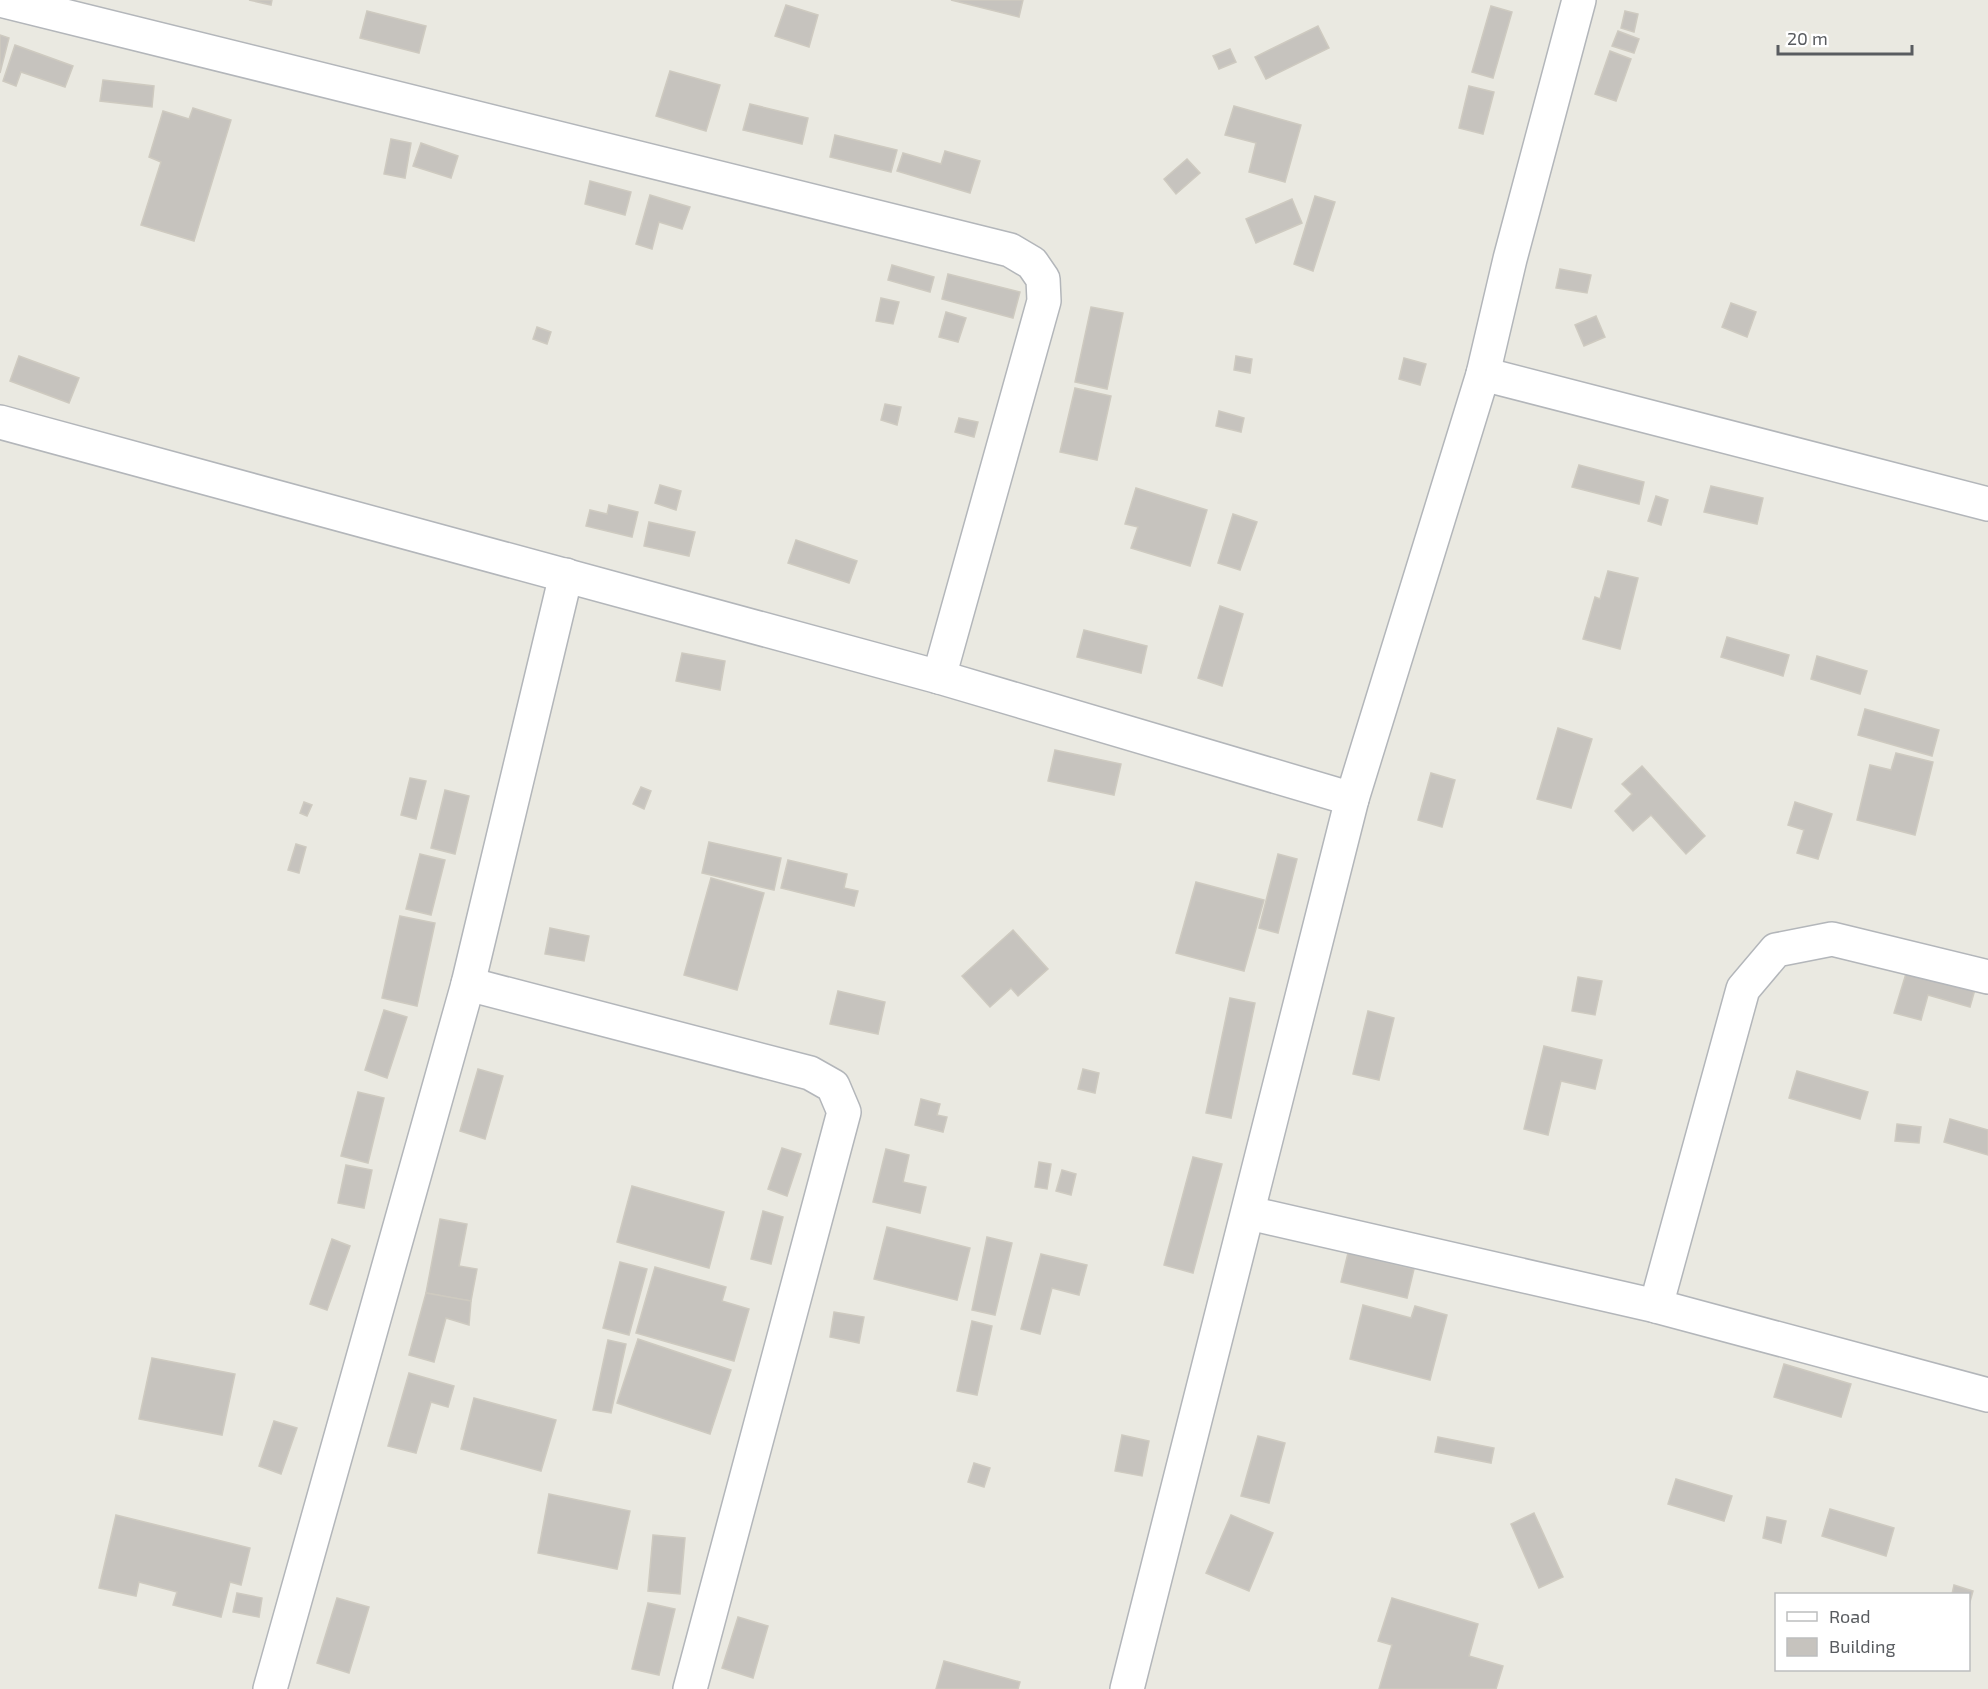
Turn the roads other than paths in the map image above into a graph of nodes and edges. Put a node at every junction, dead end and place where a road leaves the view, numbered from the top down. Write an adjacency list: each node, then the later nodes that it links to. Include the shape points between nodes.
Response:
1 (0, 0): 7 (street, via 1010,250 1032,263 1043,279 1044,301)
2 (1579, 0): 3 (street)
3 (1483, 374): 5 (street); 8 (street)
4 (0, 422): 6 (street)
5 (1988, 504)
6 (566, 575): 7 (street); 10 (street)
7 (939, 677): 8 (street)
8 (1352, 799): 11 (street)
9 (1988, 977): 12 (street, via 1832,939 1776,950 1743,989)
10 (468, 984): 14 (street); 15 (street, via 810,1073 833,1086 844,1112)
11 (1249, 1213): 12 (street); 16 (street)
12 (1656, 1306): 13 (street)
13 (1988, 1395)
14 (270, 1689)
15 (690, 1689)
16 (1127, 1689)

